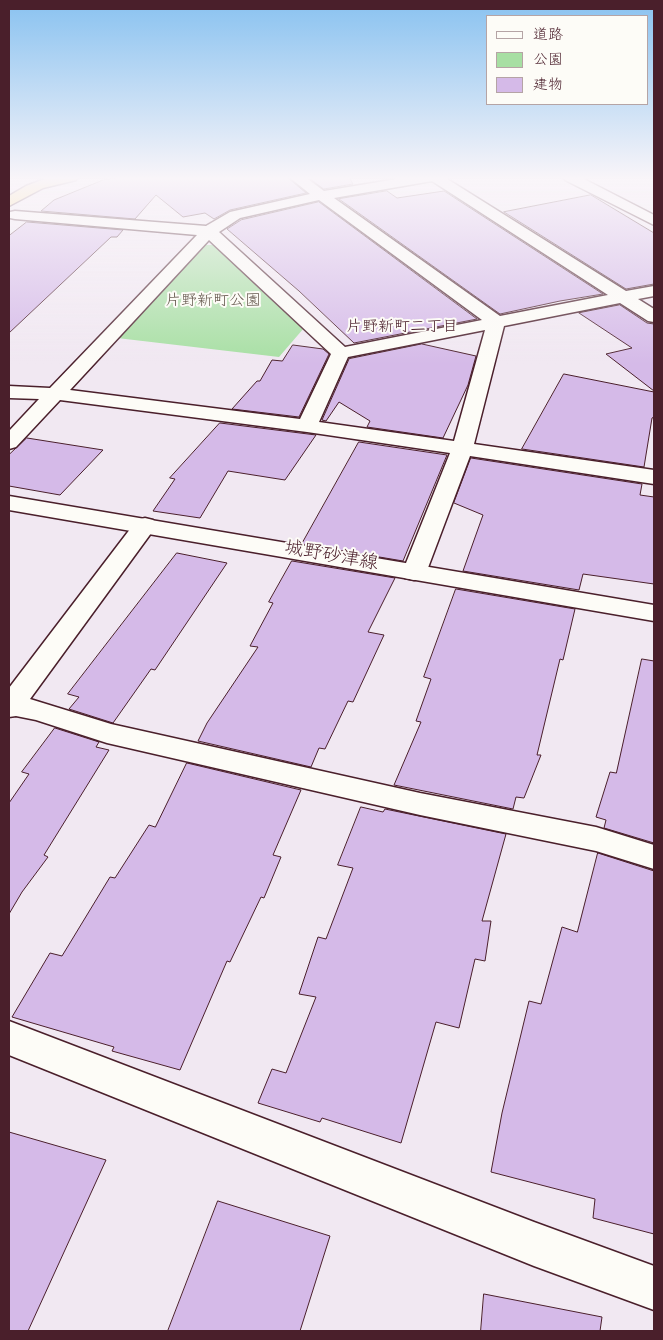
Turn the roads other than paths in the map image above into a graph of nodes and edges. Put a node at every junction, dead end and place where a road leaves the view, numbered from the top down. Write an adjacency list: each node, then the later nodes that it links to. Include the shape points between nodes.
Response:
1 (201, 240): 11 (street)
2 (218, 240): 9 (street)
3 (381, 240): 8 (street)
4 (532, 240): 6 (street)
5 (654, 291): 6 (street)
6 (622, 297): 7 (street); 8 (street)
7 (654, 316)
8 (496, 322): 9 (street); 14 (street)
9 (341, 353): 12 (street)
10 (9, 392): 11 (street)
11 (57, 394): 12 (street); 13 (street)
12 (307, 426): 14 (street)
13 (9, 443)
14 (462, 450): 15 (street); 18 (street)
15 (654, 477)
16 (9, 503): 17 (street, 城野砂津線)
17 (145, 525): 18 (street, 城野砂津線); 20 (street)
18 (414, 573): 19 (street, 城野砂津線)
19 (654, 613)
20 (10, 707): 21 (street, via 41,711 116,736 420,804 596,839)
21 (654, 857)
22 (9, 1038): 23 (street)
23 (654, 1288)

